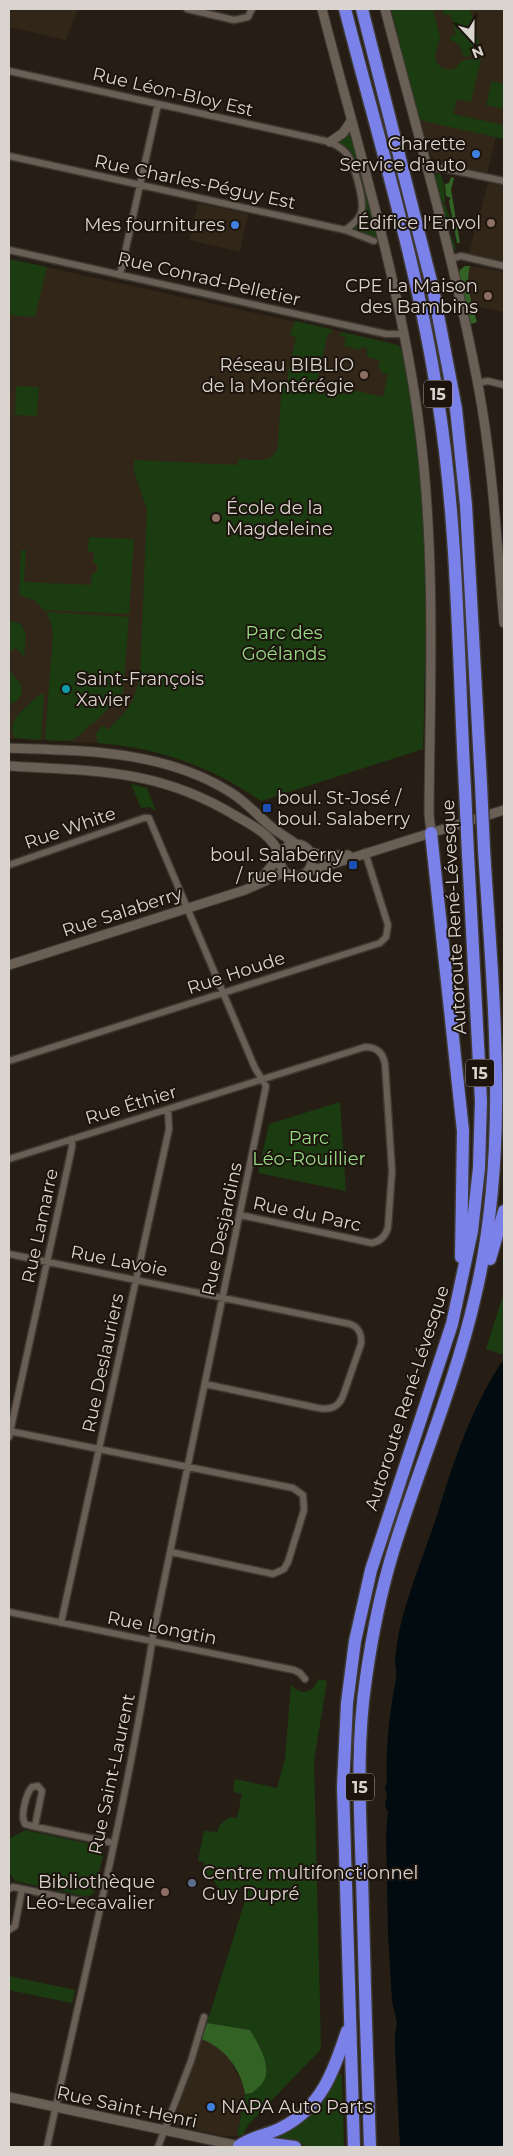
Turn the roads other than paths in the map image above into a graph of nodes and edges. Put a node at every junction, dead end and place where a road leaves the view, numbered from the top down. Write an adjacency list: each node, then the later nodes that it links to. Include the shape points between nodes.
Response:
1 (186, 9): 2 (street, via 239,20 248,16)
2 (252, 9)
3 (322, 9): 9 (street)
4 (345, 9): 52 (highway, Autoroute René-Lévesque / 15, bridge, via 416,286 440,408 450,511 480,1082 480,1140 474,1220)
5 (362, 9): 54 (highway, Autoroute René-Lévesque / 15, bridge, via 434,290 456,409 466,505 496,1073 496,1142 486,1242)
6 (385, 9): 12 (street)
7 (9, 71): 8 (street, Rue Léon-Bloy Est)
8 (158, 104): 10 (street, Rue Léon-Bloy Est); 14 (street)
9 (351, 120): 10 (street, via 343,133); 17 (street)
10 (330, 142): 15 (street, via 348,155 362,201 359,218)
11 (9, 156): 14 (street, Rue Charles-Péguy Est)
12 (426, 169): 13 (street, via 442,168); 19 (street)
13 (504, 182)
14 (140, 185): 15 (street, Rue Charles-Péguy Est); 21 (street)
15 (345, 230): 16 (street, Rue Charles-Péguy Est)
16 (374, 241): 17 (street)
17 (384, 246): 22 (street)
18 (9, 250): 21 (street, Rue Conrad-Pelletier)
19 (450, 259): 20 (street, via 461,256); 23 (street)
20 (504, 266)
21 (120, 275): 22 (street, Rue Conrad-Pelletier, via 386,334)
22 (404, 334): 30 (street, via 420,431 428,519)
23 (477, 382): 24 (street); 25 (street)
24 (504, 385)
25 (504, 623)
26 (9, 748): 31 (street, via 117,754 179,768 233,793)
27 (9, 766): 34 (street, via 122,773 170,784 211,801 259,830 272,841)
28 (504, 810): 30 (street)
29 (142, 819): 35 (street, Rue White); 39 (street, Rue Desjardins, via 150,820)
30 (431, 832): 33 (street); 52 (highway, via 463,1131)
31 (296, 844): 32 (street); 34 (street, via 287,846)
32 (310, 852): 33 (street, via 328,856); 37 (street, via 312,864)
33 (362, 853): 37 (street); 41 (street, Rue Houde, via 388,925 383,941)
34 (280, 856): 36 (street, via 280,865); 38 (street, Rue Salaberry)
35 (9, 865)
36 (285, 872): 37 (street, via 296,876); 38 (street, Rue Salaberry)
37 (307, 872)
38 (245, 890): 39 (street, Rue Salaberry)
39 (188, 908): 40 (street, Rue Salaberry); 41 (street, Rue Desjardins)
40 (9, 965)
41 (223, 993): 42 (street, Rue Houde); 43 (street, Rue Desjardins)
42 (9, 1061)
43 (262, 1079): 44 (street, Rue Éthier); 48 (street, Rue Desjardins, via 266,1090); 48 (street, Rue du Parc, via 365,1047 380,1052 385,1064 390,1117 392,1179 388,1227 383,1238 372,1243)
44 (168, 1109): 45 (street, Rue Éthier); 51 (street, Rue Deslauriers, via 169,1129)
45 (72, 1139): 46 (street, Rue Éthier); 50 (street, Rue Lamarre)
46 (9, 1159)
47 (504, 1211): 54 (highway)
48 (240, 1215): 53 (street, Rue Desjardins)
49 (9, 1254): 50 (street, Rue Lavoie)
50 (47, 1262): 51 (street, Rue Lavoie); 56 (street, Rue Lamarre)
51 (136, 1280): 53 (street, Rue Lavoie); 57 (street, Rue Deslauriers)
52 (460, 1292): 71 (highway, Autoroute René-Lévesque / 15, via 439,1367 375,1556 350,1673 343,1787)
53 (224, 1297): 55 (street, Rue Desjardins); 55 (street, Rue Lavoie, via 352,1324 360,1333 361,1342 342,1400 333,1408 318,1408)
54 (464, 1340): 81 (highway, Autoroute René-Lévesque / 15, via 388,1568 372,1635 364,1694 360,1803)
55 (205, 1384): 58 (street, Rue Desjardins)
56 (9, 1433): 57 (street)
57 (99, 1450): 58 (street); 61 (street, Rue Deslauriers)
58 (188, 1467): 59 (street, Rue Desjardins); 59 (street, via 293,1488 303,1495 304,1510 286,1566 277,1573)
59 (170, 1552): 62 (street, Rue Desjardins)
60 (9, 1612): 61 (street, Rue Longtin)
61 (61, 1623): 62 (street, Rue Longtin)
62 (152, 1641): 63 (street, Rue Longtin, via 294,1670); 65 (street, Rue Saint-Laurent)
63 (305, 1679)
64 (35, 1826): 64 (street, via 25,1824 23,1820 29,1791 38,1786 42,1791); 65 (street)
65 (113, 1843): 68 (street, Rue Saint-Laurent)
66 (22, 1889): 67 (street, via 13,1887); 68 (street); 69 (street, via 16,1926)
67 (9, 1890)
68 (100, 1905): 73 (street, Rue Saint-Laurent)
69 (9, 1930)
70 (204, 2017): 74 (street, via 192,2061)
71 (350, 2021): 77 (highway, via 335,2069 314,2102 288,2124 247,2140); 80 (highway, Autoroute René-Lévesque / 15)
72 (9, 2097): 73 (street, Rue Saint-Henri)
73 (56, 2108): 74 (street, Rue Saint-Henri); 75 (street, Rue Saint-Laurent)
74 (165, 2132): 76 (street); 77 (street, Rue Saint-Henri)
75 (46, 2147)
76 (158, 2147)
77 (240, 2147)
78 (254, 2147): 79 (highway, via 272,2144)
79 (295, 2147)
80 (354, 2147)
81 (370, 2147)

